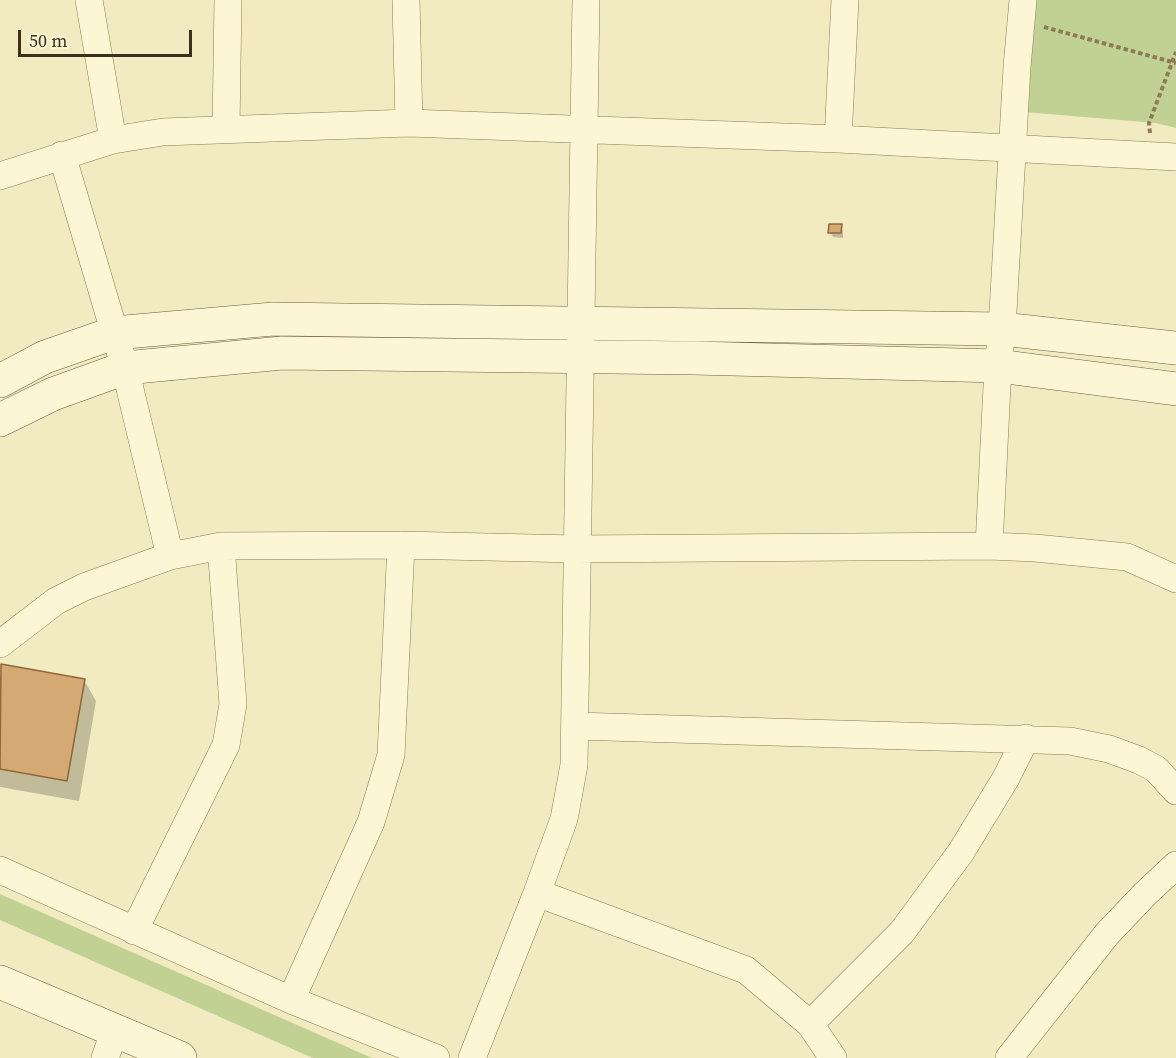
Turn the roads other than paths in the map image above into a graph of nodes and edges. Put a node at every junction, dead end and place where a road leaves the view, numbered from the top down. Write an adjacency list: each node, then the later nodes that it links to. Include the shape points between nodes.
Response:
1 (89, 0): 11 (street)
2 (228, 0): 8 (street)
3 (406, 0): 7 (street)
4 (586, 0): 9 (street)
5 (845, 0): 10 (street)
6 (1022, 10): 12 (street)
7 (409, 123): 8 (street); 9 (street)
8 (226, 129): 11 (street, via 163,132)
9 (584, 130): 10 (street); 16 (street)
10 (838, 139): 12 (street)
11 (113, 140): 13 (street)
12 (1013, 147): 14 (street); 17 (street)
13 (62, 155): 15 (street); 18 (street)
14 (1165, 155)
15 (0, 176)
16 (580, 323): 17 (main road); 18 (main road, via 273,320); 20 (street)
17 (1002, 329): 19 (main road); 21 (street)
18 (114, 333): 22 (street); 23 (main road, via 45,357)
19 (1176, 348)
20 (579, 357): 21 (main road); 22 (main road, via 282,353); 29 (street)
21 (998, 366): 24 (main road); 28 (street)
22 (125, 368): 25 (main road, via 53,394); 30 (street)
23 (0, 381)
24 (1176, 388)
25 (0, 420)
26 (401, 545): 27 (street); 29 (street); 41 (street, via 391,755 371,822)
27 (221, 546): 30 (street); 39 (street, via 233,704 226,745)
28 (989, 546): 29 (street); 31 (street, via 1127,557)
29 (576, 549): 33 (street)
30 (170, 556): 32 (street, via 56,601)
31 (1176, 579)
32 (0, 644)
33 (575, 726): 34 (street); 38 (street, via 574,765 564,819)
34 (1026, 738): 35 (street, via 1109,749 1156,769); 42 (street, via 961,852 902,932)
35 (1176, 791)
36 (1176, 866): 48 (street, via 1107,934)
37 (0, 870): 39 (street)
38 (537, 893): 42 (street, via 746,970); 46 (street)
39 (135, 931): 41 (street)
40 (0, 982): 43 (main road)
41 (291, 1000): 45 (street)
42 (810, 1024): 47 (street)
43 (110, 1044): 44 (main road)
44 (180, 1058)
45 (436, 1058)
46 (472, 1058)
47 (833, 1058)
48 (1009, 1058)

